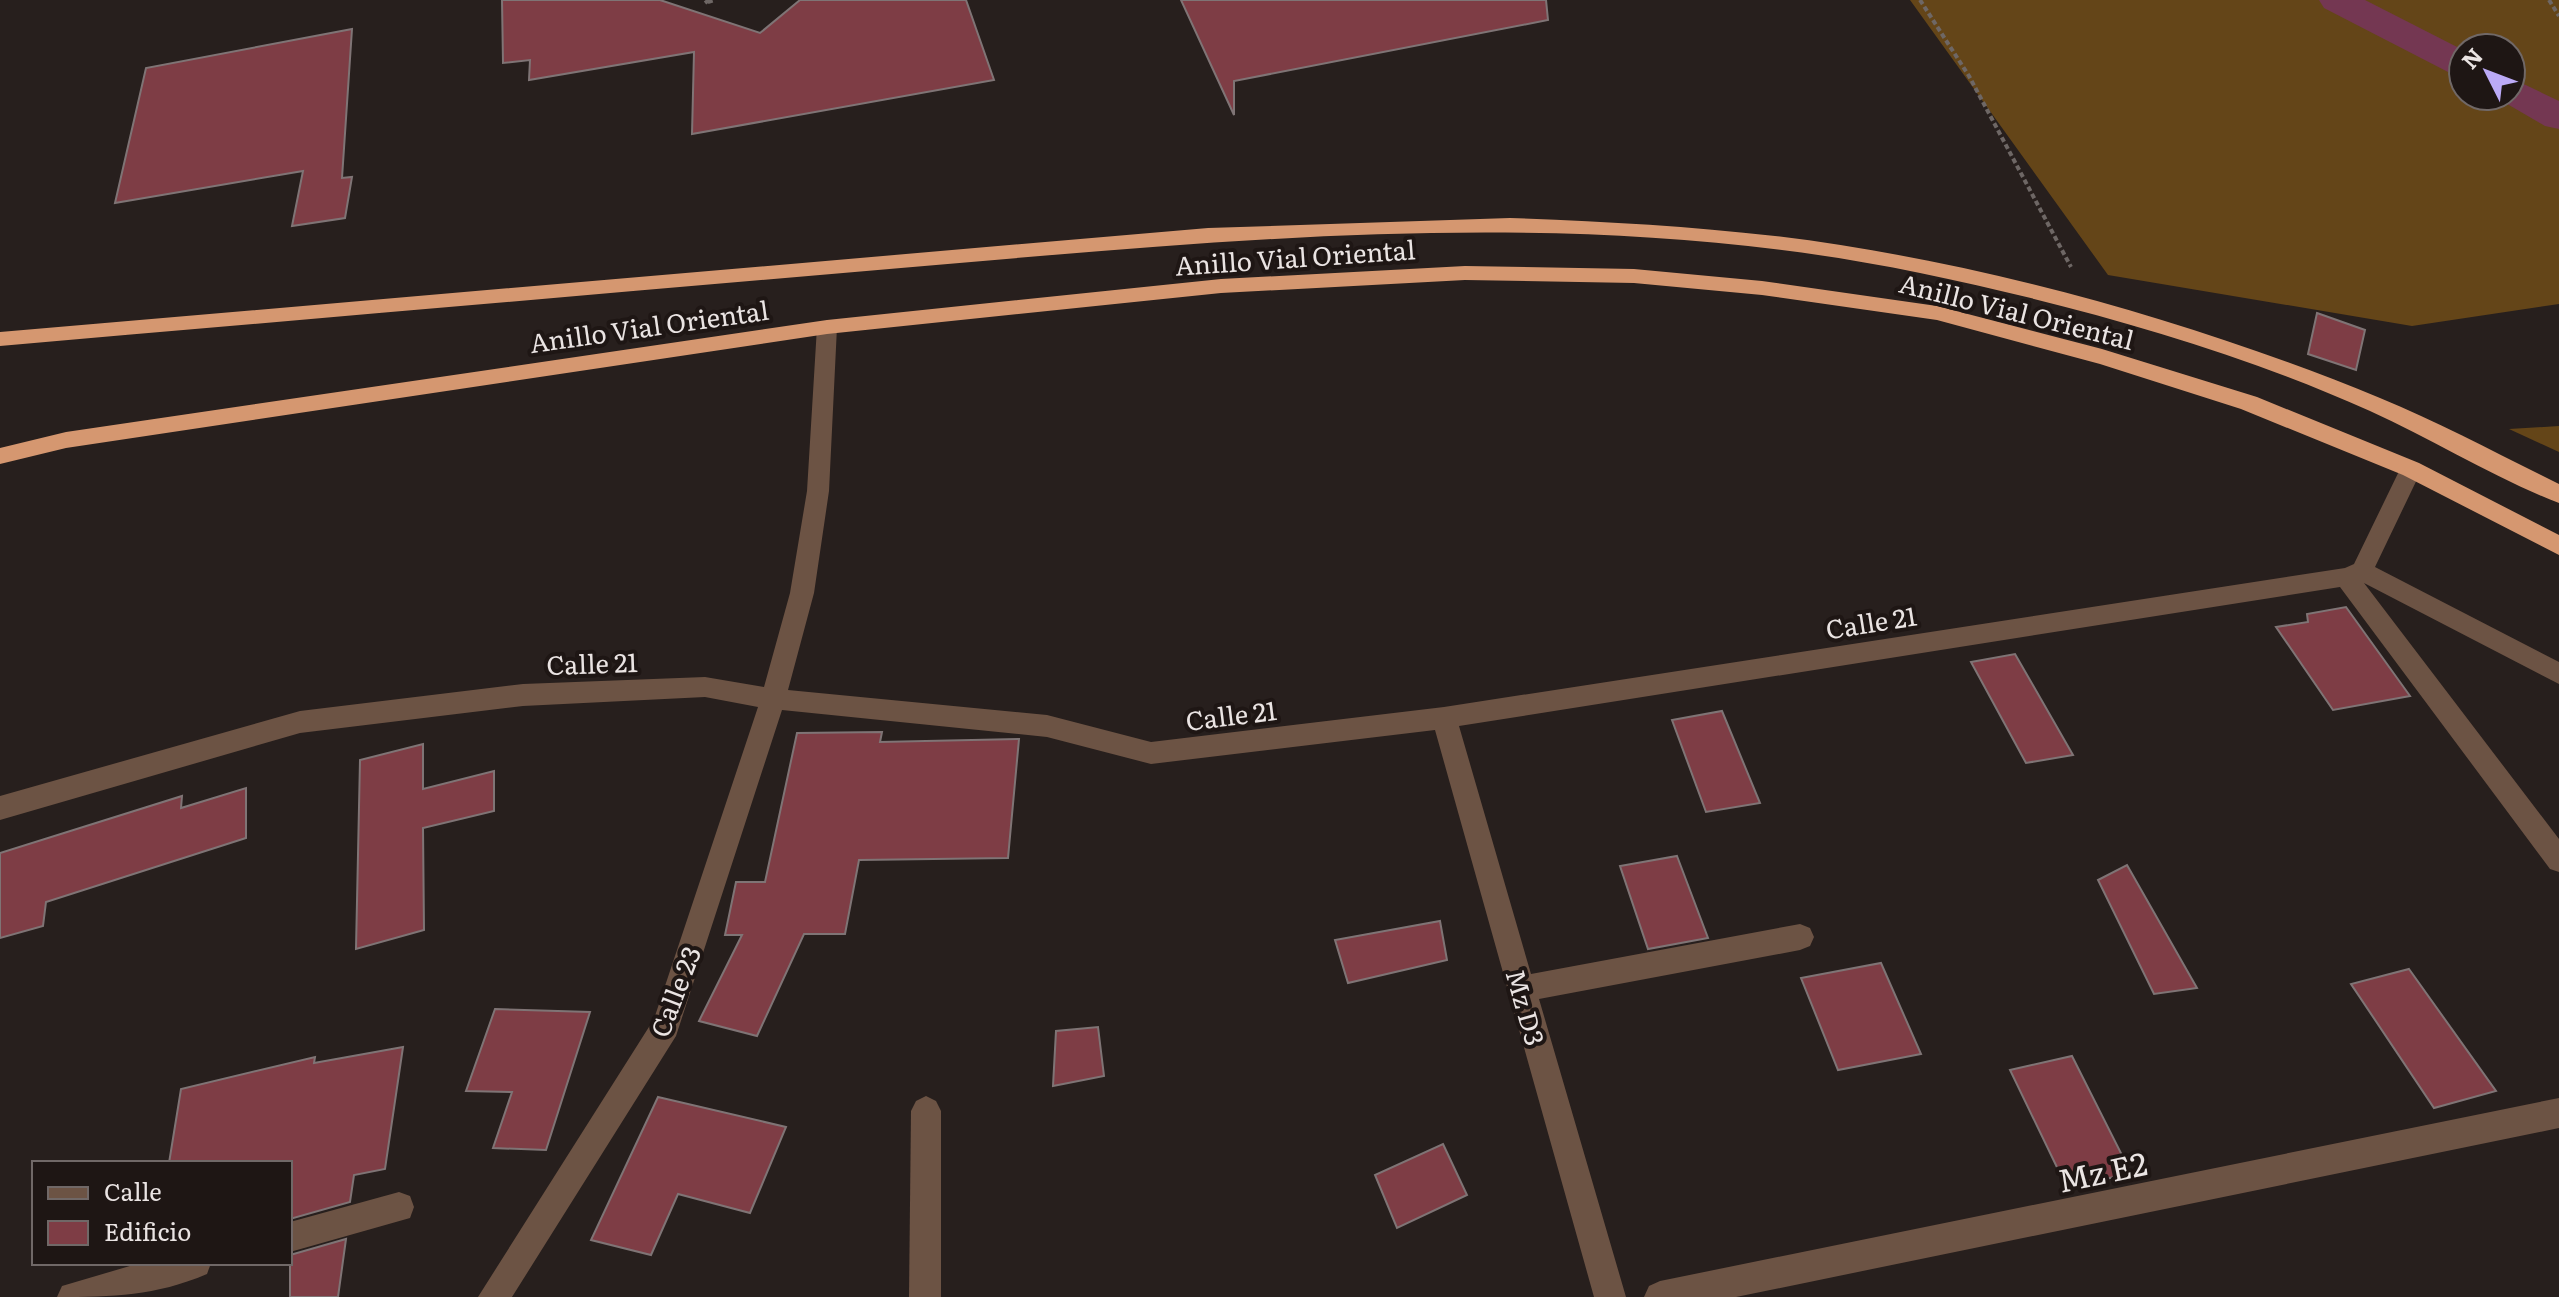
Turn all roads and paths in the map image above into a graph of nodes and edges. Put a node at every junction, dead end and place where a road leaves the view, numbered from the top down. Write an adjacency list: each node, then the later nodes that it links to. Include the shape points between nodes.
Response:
1 (709, 0): 2 (path, via 705,3)
2 (715, 0)
3 (1920, 0): 6 (path, via 1969,76)
4 (2549, 0): 5 (path)
5 (2559, 16)
6 (2095, 309): 8 (highway, Anillo Vial Oriental, via 1919,266 1778,243 1645,229 1510,224 1208,235); 11 (highway, Anillo Vial Oriental, via 2251,357 2374,404)
7 (827, 327): 9 (highway, Anillo Vial Oriental, via 66,440); 10 (highway, Anillo Vial Oriental, via 1221,286 1465,273 1634,276 1937,313 2249,403); 15 (street, Calle 23, via 818,491 802,593)
8 (0, 339)
9 (0, 456)
10 (2411, 469): 12 (highway, Anillo Vial Oriental); 13 (street)
11 (2559, 494)
12 (2559, 546)
13 (2354, 574): 14 (street); 16 (street, Calle 21); 18 (street)
14 (2559, 674)
15 (773, 699): 16 (street, Calle 21, via 1047,726 1151,753); 17 (street, Calle 21, via 705,687 523,695 300,722); 27 (street, Calle 23, via 666,1026)
16 (1444, 718): 20 (street, Mz D3)
17 (0, 808)
18 (2559, 860)
19 (1800, 937): 20 (street)
20 (1522, 989): 29 (street, Mz D3)
21 (926, 1111): 28 (street)
22 (2559, 1113): 30 (street, Mz E2)
23 (399, 1207): 24 (street)
24 (292, 1236)
25 (189, 1265): 26 (street)
26 (73, 1297)
27 (494, 1297)
28 (925, 1297)
29 (1610, 1297)
30 (1660, 1297)

